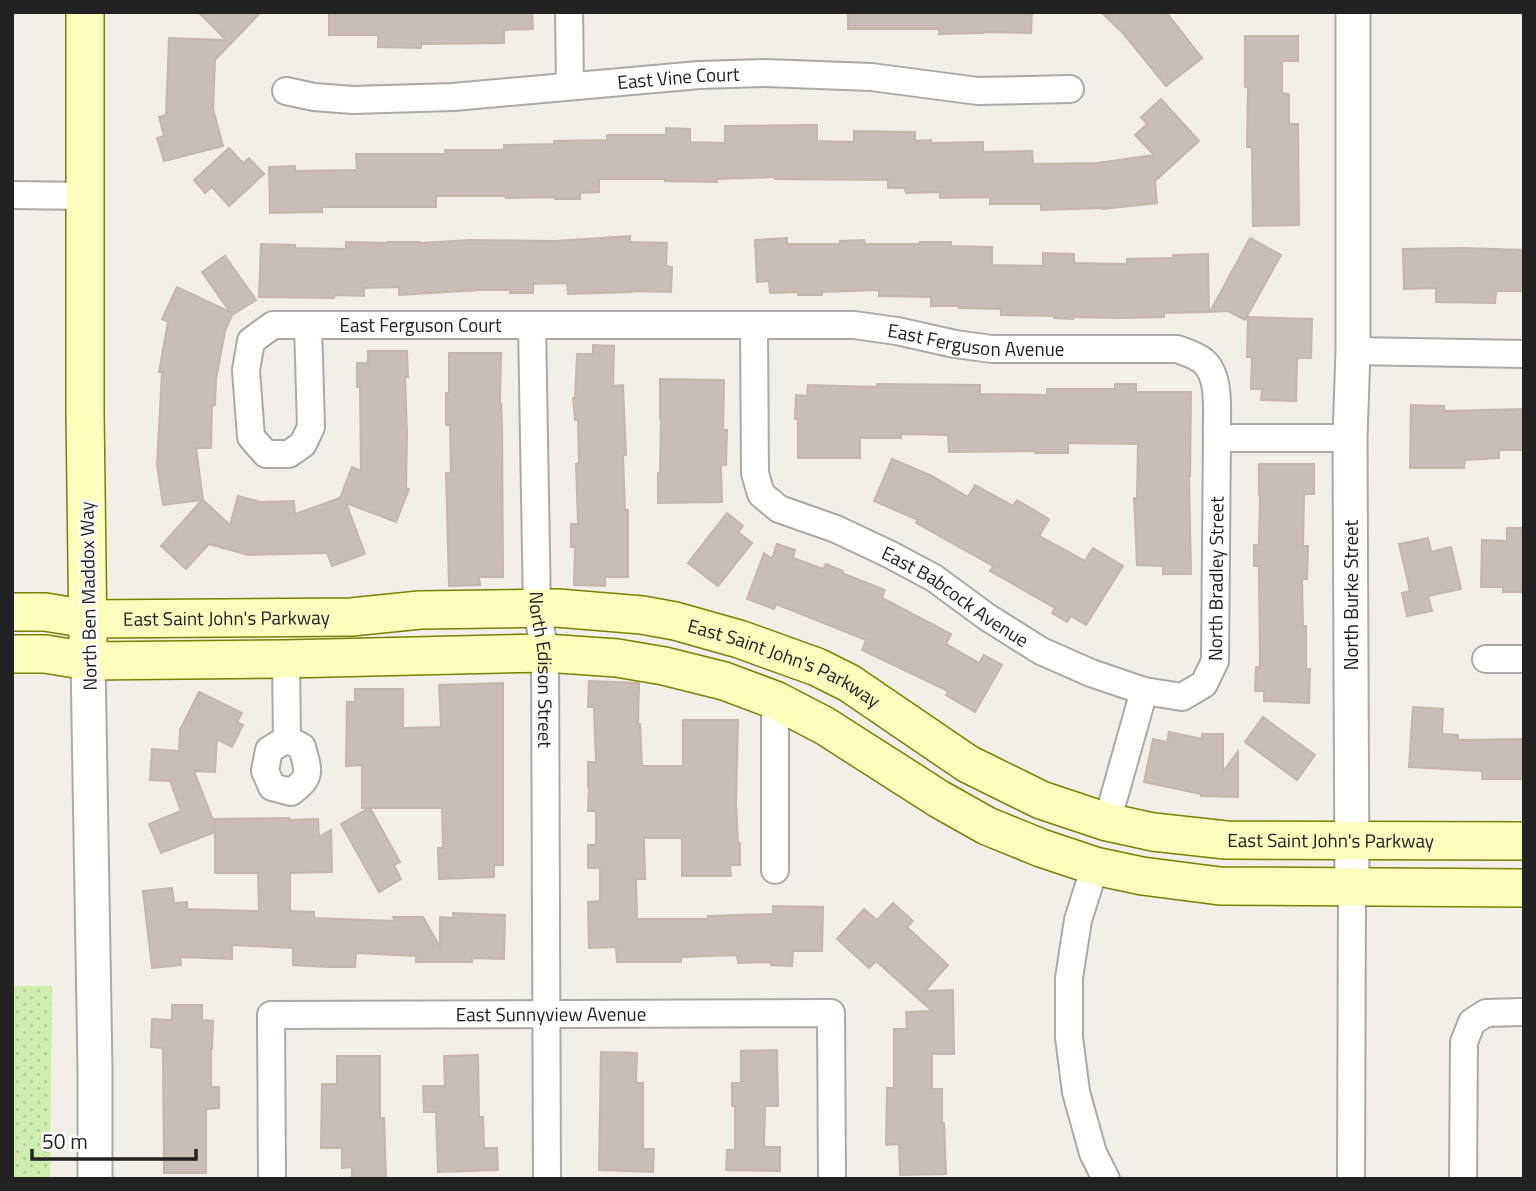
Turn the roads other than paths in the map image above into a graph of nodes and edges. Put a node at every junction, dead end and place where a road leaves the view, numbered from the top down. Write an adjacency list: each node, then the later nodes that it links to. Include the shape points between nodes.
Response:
1 (85, 12): 8 (main road, North Ben Maddox Way)
2 (569, 12): 4 (street)
3 (1353, 12): 12 (street, North Burke Street)
4 (570, 86): 5 (street, East Vine Court, via 765,73 871,77 978,91); 6 (street, East Vine Court, via 353,100)
5 (1070, 89)
6 (286, 91)
7 (12, 195): 8 (street)
8 (86, 196): 18 (main road, North Ben Maddox Way)
9 (308, 326): 9 (street, East Ferguson Court, via 273,326 251,341 246,370 251,437 266,454 289,454 303,444 311,427); 10 (street, East Ferguson Court)
10 (532, 326): 11 (street, East Ferguson Avenue); 16 (street, North Edison Street)
11 (754, 326): 14 (street, East Ferguson Avenue, via 855,326 992,349 1177,349 1203,361 1211,371 1216,383); 25 (street, East Babcock Avenue, via 755,473 761,494 779,509 836,529 934,578 1041,651)
12 (1353, 351): 13 (street); 15 (street, North Burke Street)
13 (1524, 354)
14 (1217, 438): 15 (street); 25 (street, North Bradley Street, via 1216,661 1204,684 1182,697)
15 (1350, 438): 29 (street, North Burke Street)
16 (537, 609): 18 (main road, East Saint John's Parkway, via 420,610 351,617); 19 (street, North Edison Street); 28 (main road, East Saint John's Parkway, via 611,611 676,621 817,667 849,683 968,764 1041,800)
17 (12, 612): 18 (main road, East Saint John's Parkway)
18 (88, 619): 24 (main road, North Ben Maddox Way)
19 (545, 653): 21 (main road, East Saint John's Parkway); 26 (main road, East Saint John's Parkway, via 664,666); 36 (street, North Edison Street)
20 (12, 654): 24 (main road, East Saint John's Parkway)
21 (286, 659): 24 (main road, East Saint John's Parkway); 27 (street)
22 (1486, 659): 23 (street)
23 (1524, 659)
24 (88, 661): 37 (street, North Ben Maddox Way)
25 (1144, 691): 28 (street)
26 (775, 700): 31 (main road, East Saint John's Parkway, via 987,825); 32 (street)
27 (287, 739)
28 (1107, 822): 29 (main road, East Saint John's Parkway, via 1202,838)
29 (1352, 841): 30 (main road, East Saint John's Parkway); 33 (street, North Burke Street)
30 (1524, 841)
31 (1095, 866): 33 (main road, East Saint John's Parkway, via 1196,884); 41 (street, via 1078,920 1069,978 1069,1037 1076,1092 1093,1153)
32 (775, 870)
33 (1352, 887): 34 (main road, East Saint John's Parkway); 42 (street, North Burke Street)
34 (1524, 888)
35 (1524, 1012): 43 (street, via 1486,1013 1472,1023 1464,1042)
36 (546, 1015): 38 (street, East Sunnyview Avenue, via 271,1015); 39 (street, North Edison Street); 40 (street, East Sunnyview Avenue, via 831,1013)
37 (95, 1179)
38 (272, 1179)
39 (547, 1179)
40 (832, 1179)
41 (1106, 1179)
42 (1351, 1179)
43 (1463, 1179)

